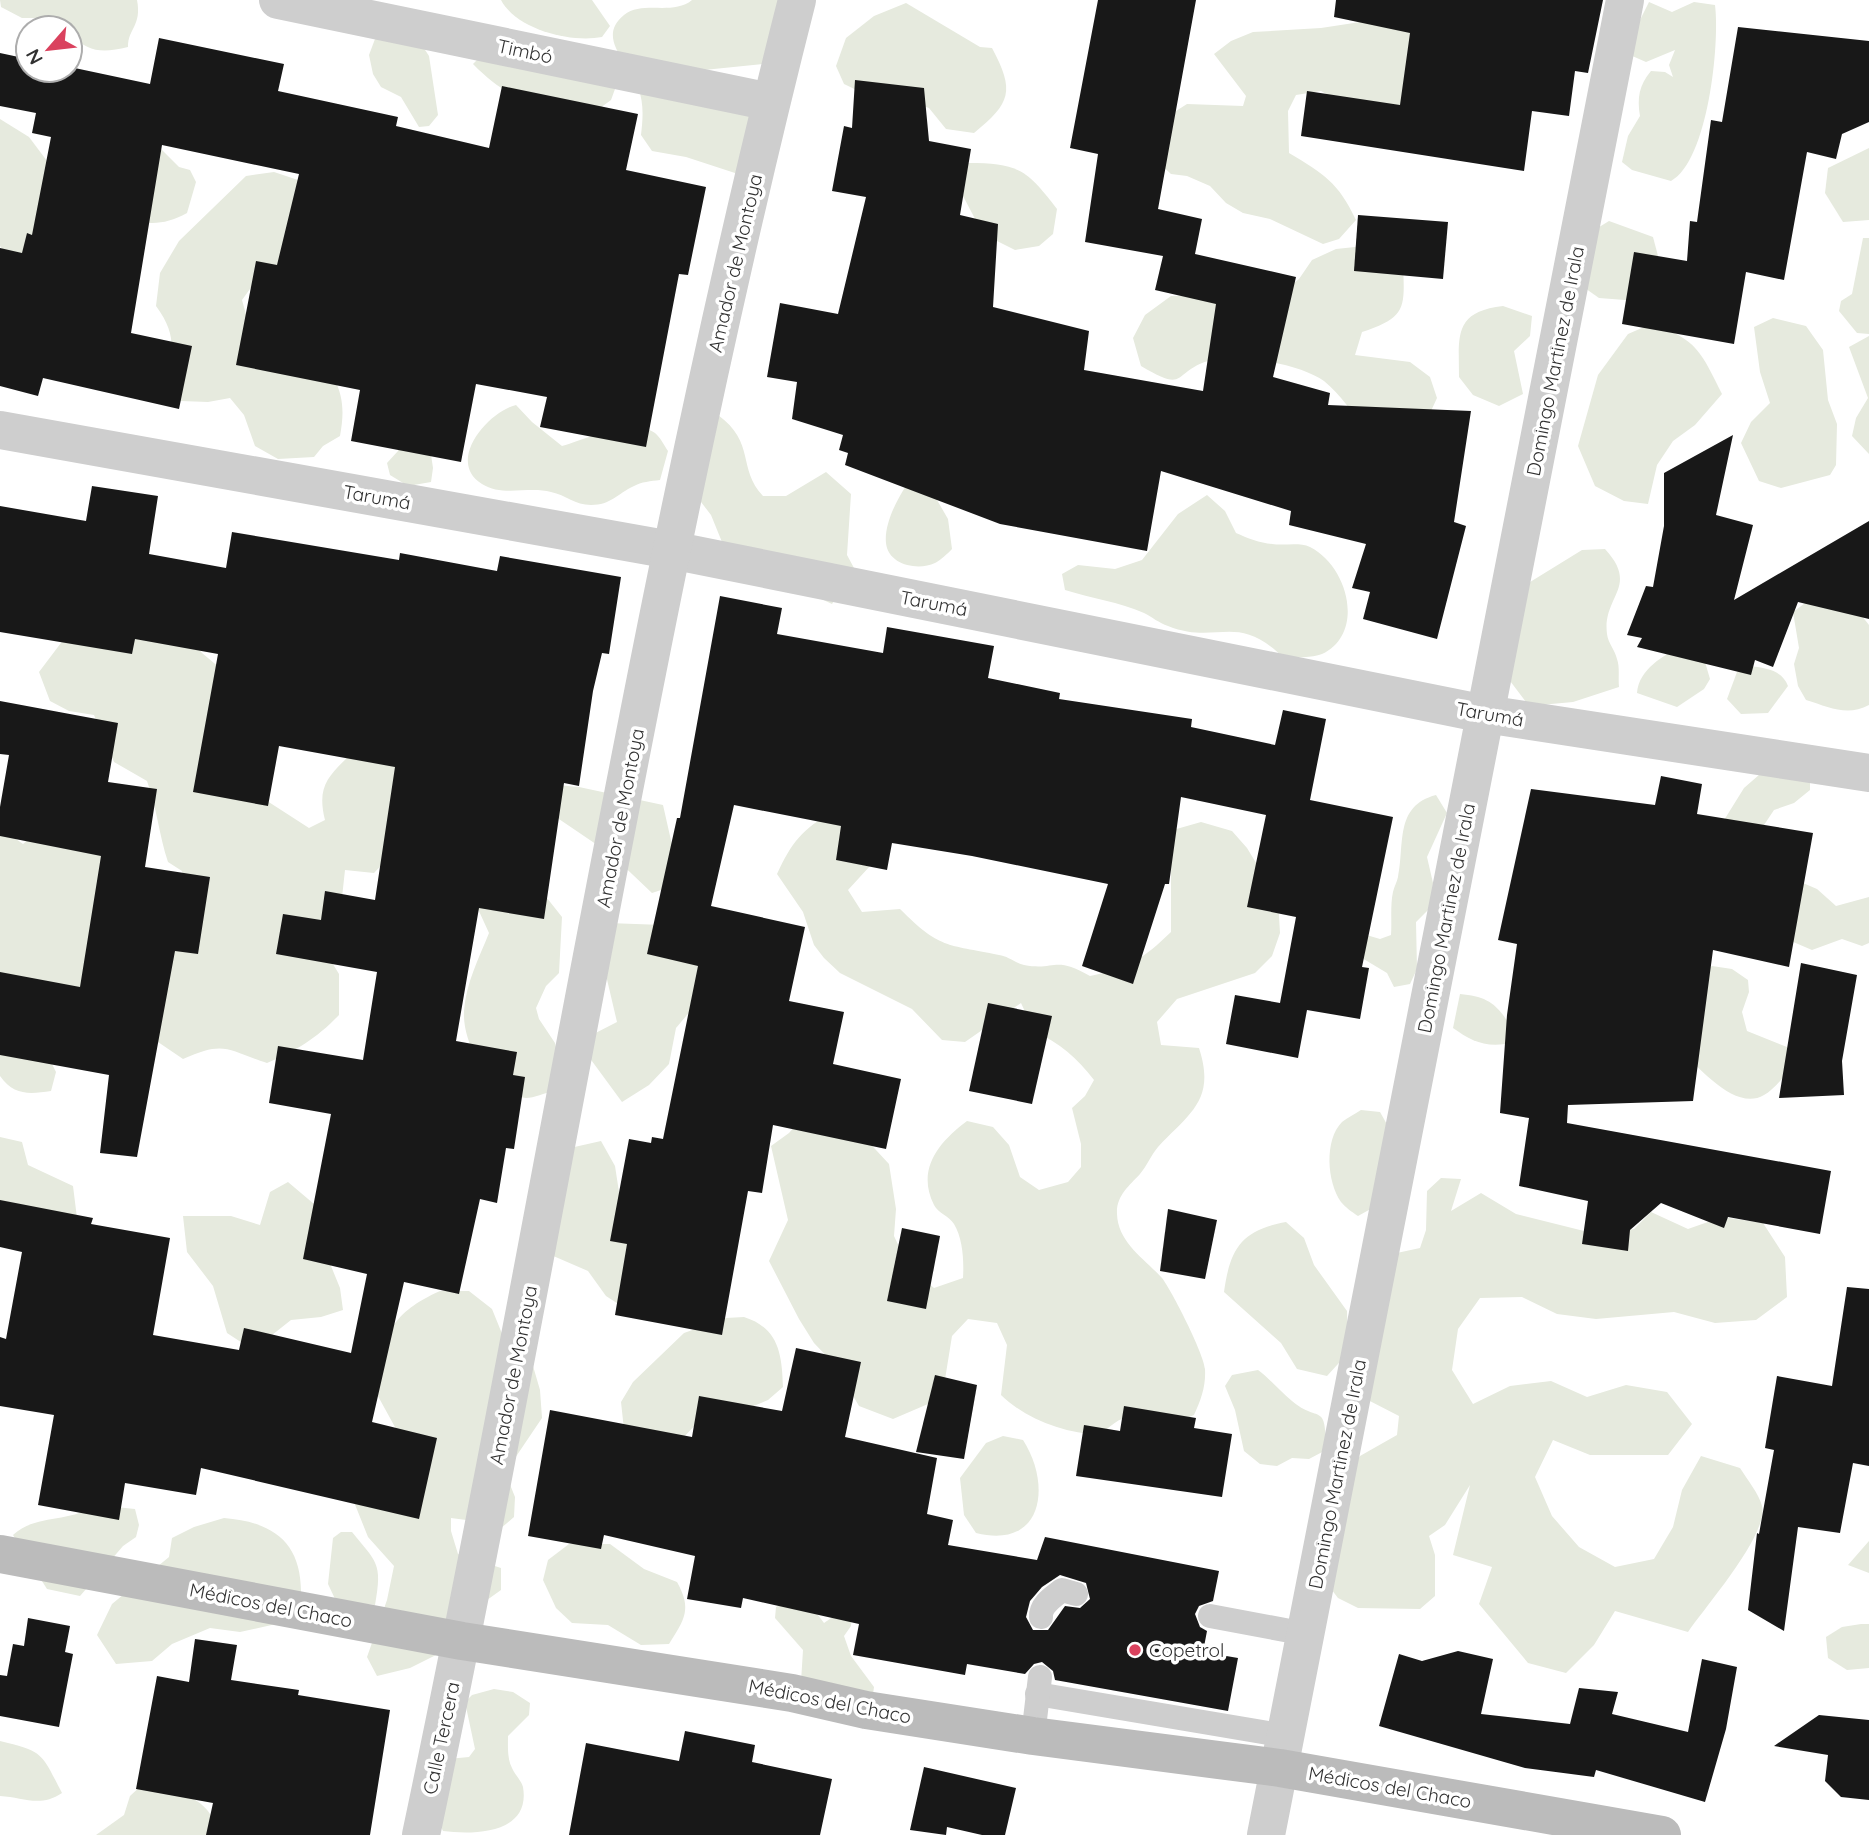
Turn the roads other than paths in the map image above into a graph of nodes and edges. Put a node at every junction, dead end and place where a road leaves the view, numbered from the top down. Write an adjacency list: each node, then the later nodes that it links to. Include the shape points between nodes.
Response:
1 (278, 0): 4 (street, Timbó)
2 (797, 0): 4 (street, Amador de Montoya)
3 (1625, 0): 7 (street, Domingo Martinez de Irala)
4 (771, 102): 6 (street, Amador de Montoya)
5 (0, 430): 6 (street, Tarumá)
6 (671, 550): 7 (street, Tarumá); 14 (street, Amador de Montoya)
7 (1485, 715): 8 (street, Tarumá); 13 (street, Domingo Martinez de Irala)
8 (1869, 773)
9 (0, 1554): 14 (main road, Médicos del Chaco)
10 (1076, 1594): 12 (lane, via 1062,1590 1050,1598)
11 (1210, 1616): 13 (lane)
12 (1041, 1617)
13 (1306, 1634): 16 (street, Domingo Martinez de Irala)
14 (462, 1641): 15 (main road, Médicos del Chaco); 17 (street, Calle Tercera)
15 (1032, 1736): 16 (main road, Médicos del Chaco); 16 (lane, via 1038,1686)
16 (1283, 1752): 18 (street, Domingo Martinez de Irala); 19 (main road, Médicos del Chaco)
17 (421, 1835)
18 (1266, 1835)
19 (1662, 1835)

